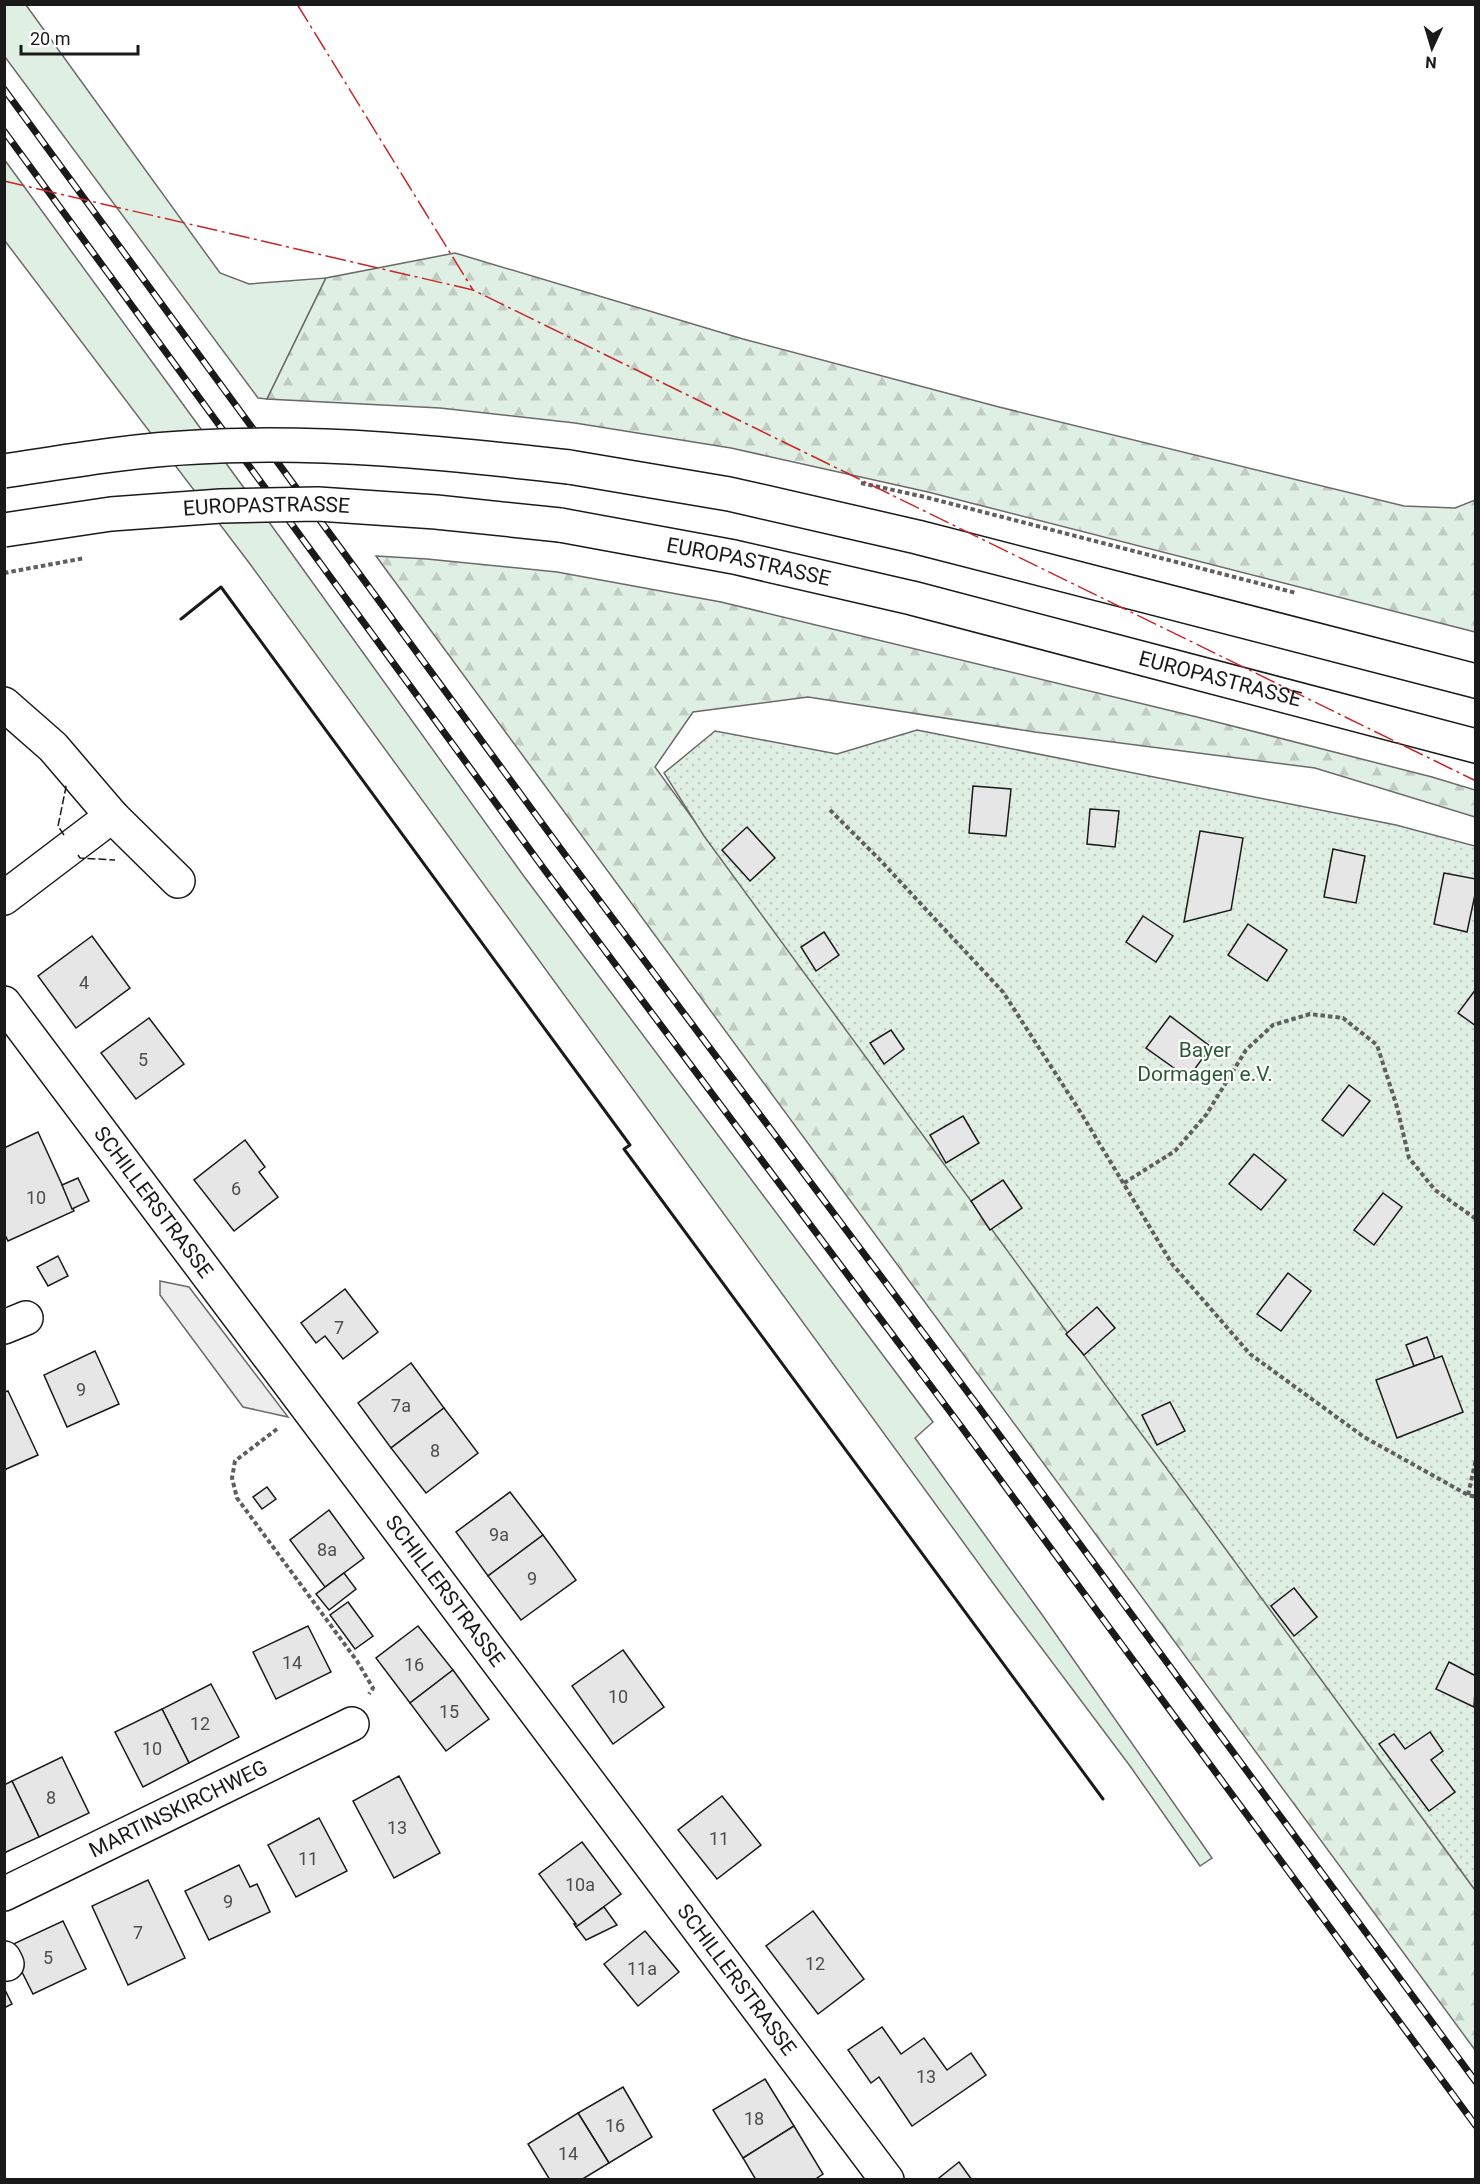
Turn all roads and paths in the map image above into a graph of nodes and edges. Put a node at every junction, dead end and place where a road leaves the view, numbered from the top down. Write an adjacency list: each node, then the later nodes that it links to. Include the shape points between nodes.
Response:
1 (4, 471): 5 (main road, bridge, via 100,455 197,447 308,445 438,452 569,467 729,494 917,537)
2 (4, 530): 7 (main road, EUROPASTRASSE, bridge, via 111,514 318,504 560,525 734,557 912,598)
3 (93, 557): 4 (path, bridge)
4 (4, 573)
5 (1476, 681)
6 (4, 704): 9 (main road, via 53,747)
7 (1476, 746)
8 (830, 810): 13 (path, via 1003,992)
9 (112, 816): 10 (main road); 11 (main road)
10 (178, 880)
11 (4, 898)
12 (6, 1007): 15 (main road, SCHILLERSTRASSE)
13 (1124, 1184): 14 (path, via 1175,1151 1206,1115 1246,1050 1274,1025 1310,1014 1343,1018 1377,1045 1409,1158 1435,1190); 17 (path, via 1172,1264 1250,1354 1364,1437)
14 (1476, 1219)
15 (307, 1407): 19 (path, via 235,1461 232,1478 237,1498 357,1660 373,1688); 21 (main road, SCHILLERSTRASSE)
16 (1476, 1459): 17 (path)
17 (1468, 1495): 18 (path)
18 (1476, 1497)
19 (352, 1724): 20 (main road, MARTINSKIRCHWEG)
20 (4, 1894)
21 (887, 2180)

